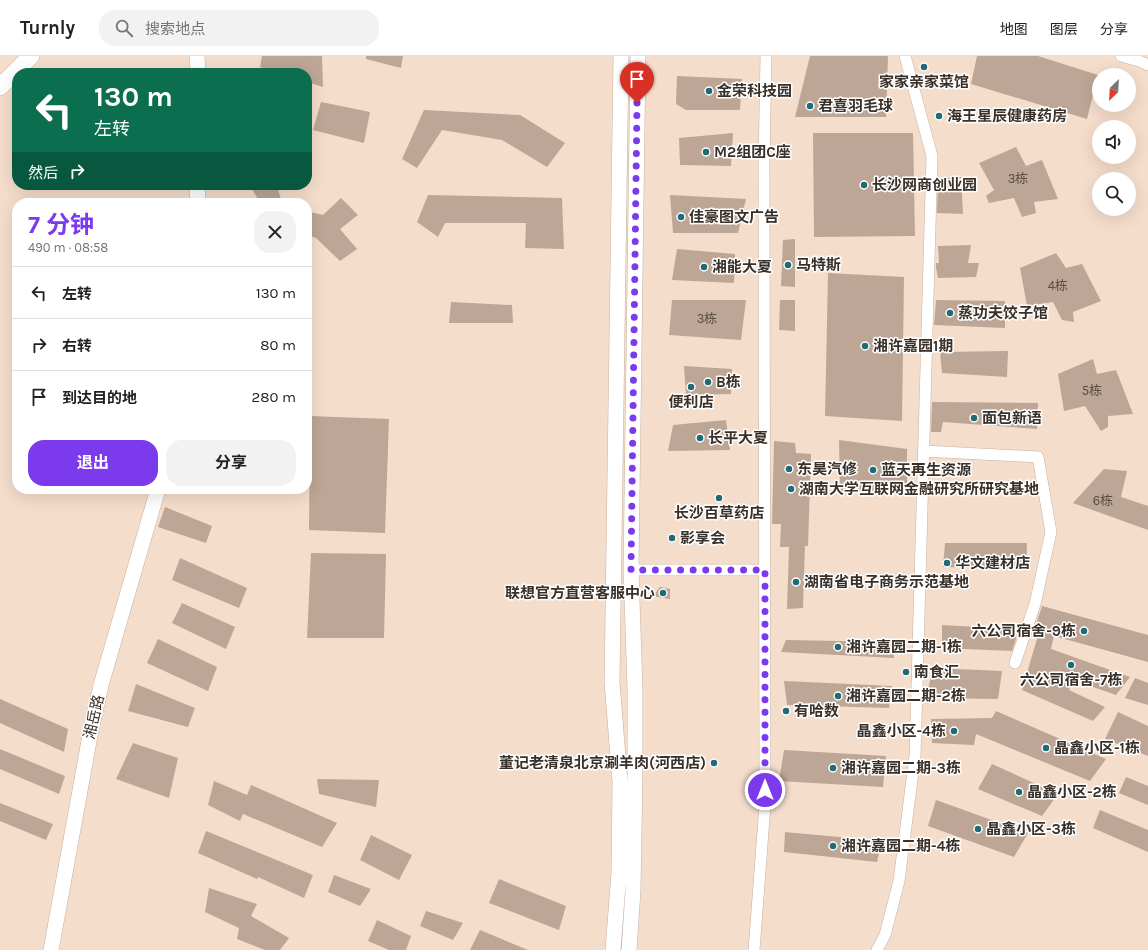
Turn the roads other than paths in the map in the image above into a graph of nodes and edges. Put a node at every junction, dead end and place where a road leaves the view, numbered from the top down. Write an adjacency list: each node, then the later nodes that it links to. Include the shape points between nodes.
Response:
1 (31, 56): 10 (main road)
2 (189, 56): 11 (main road)
3 (197, 56): 12 (main road)
4 (621, 56): 23 (main road, via 612,682 620,782 619,872)
5 (638, 56): 18 (main road)
6 (766, 56): 19 (street)
7 (905, 56): 15 (street, via 932,156)
8 (1121, 56): 9 (street)
9 (1148, 65)
10 (19, 68)
11 (190, 68)
12 (198, 68)
13 (12, 75): 14 (main road)
14 (0, 87)
15 (924, 452): 20 (street, via 1038,457 1051,532 1035,604); 26 (street, via 915,756 899,881 885,935)
16 (157, 494): 21 (main road, 湘岳路, via 90,730)
17 (166, 494): 22 (main road, 湘岳路, via 96,735)
18 (631, 570): 19 (street); 24 (main road, via 635,776)
19 (765, 570): 25 (street, via 765,805)
20 (1015, 663)
21 (51, 950)
22 (61, 950)
23 (613, 950)
24 (629, 950)
25 (754, 950)
26 (877, 950)

